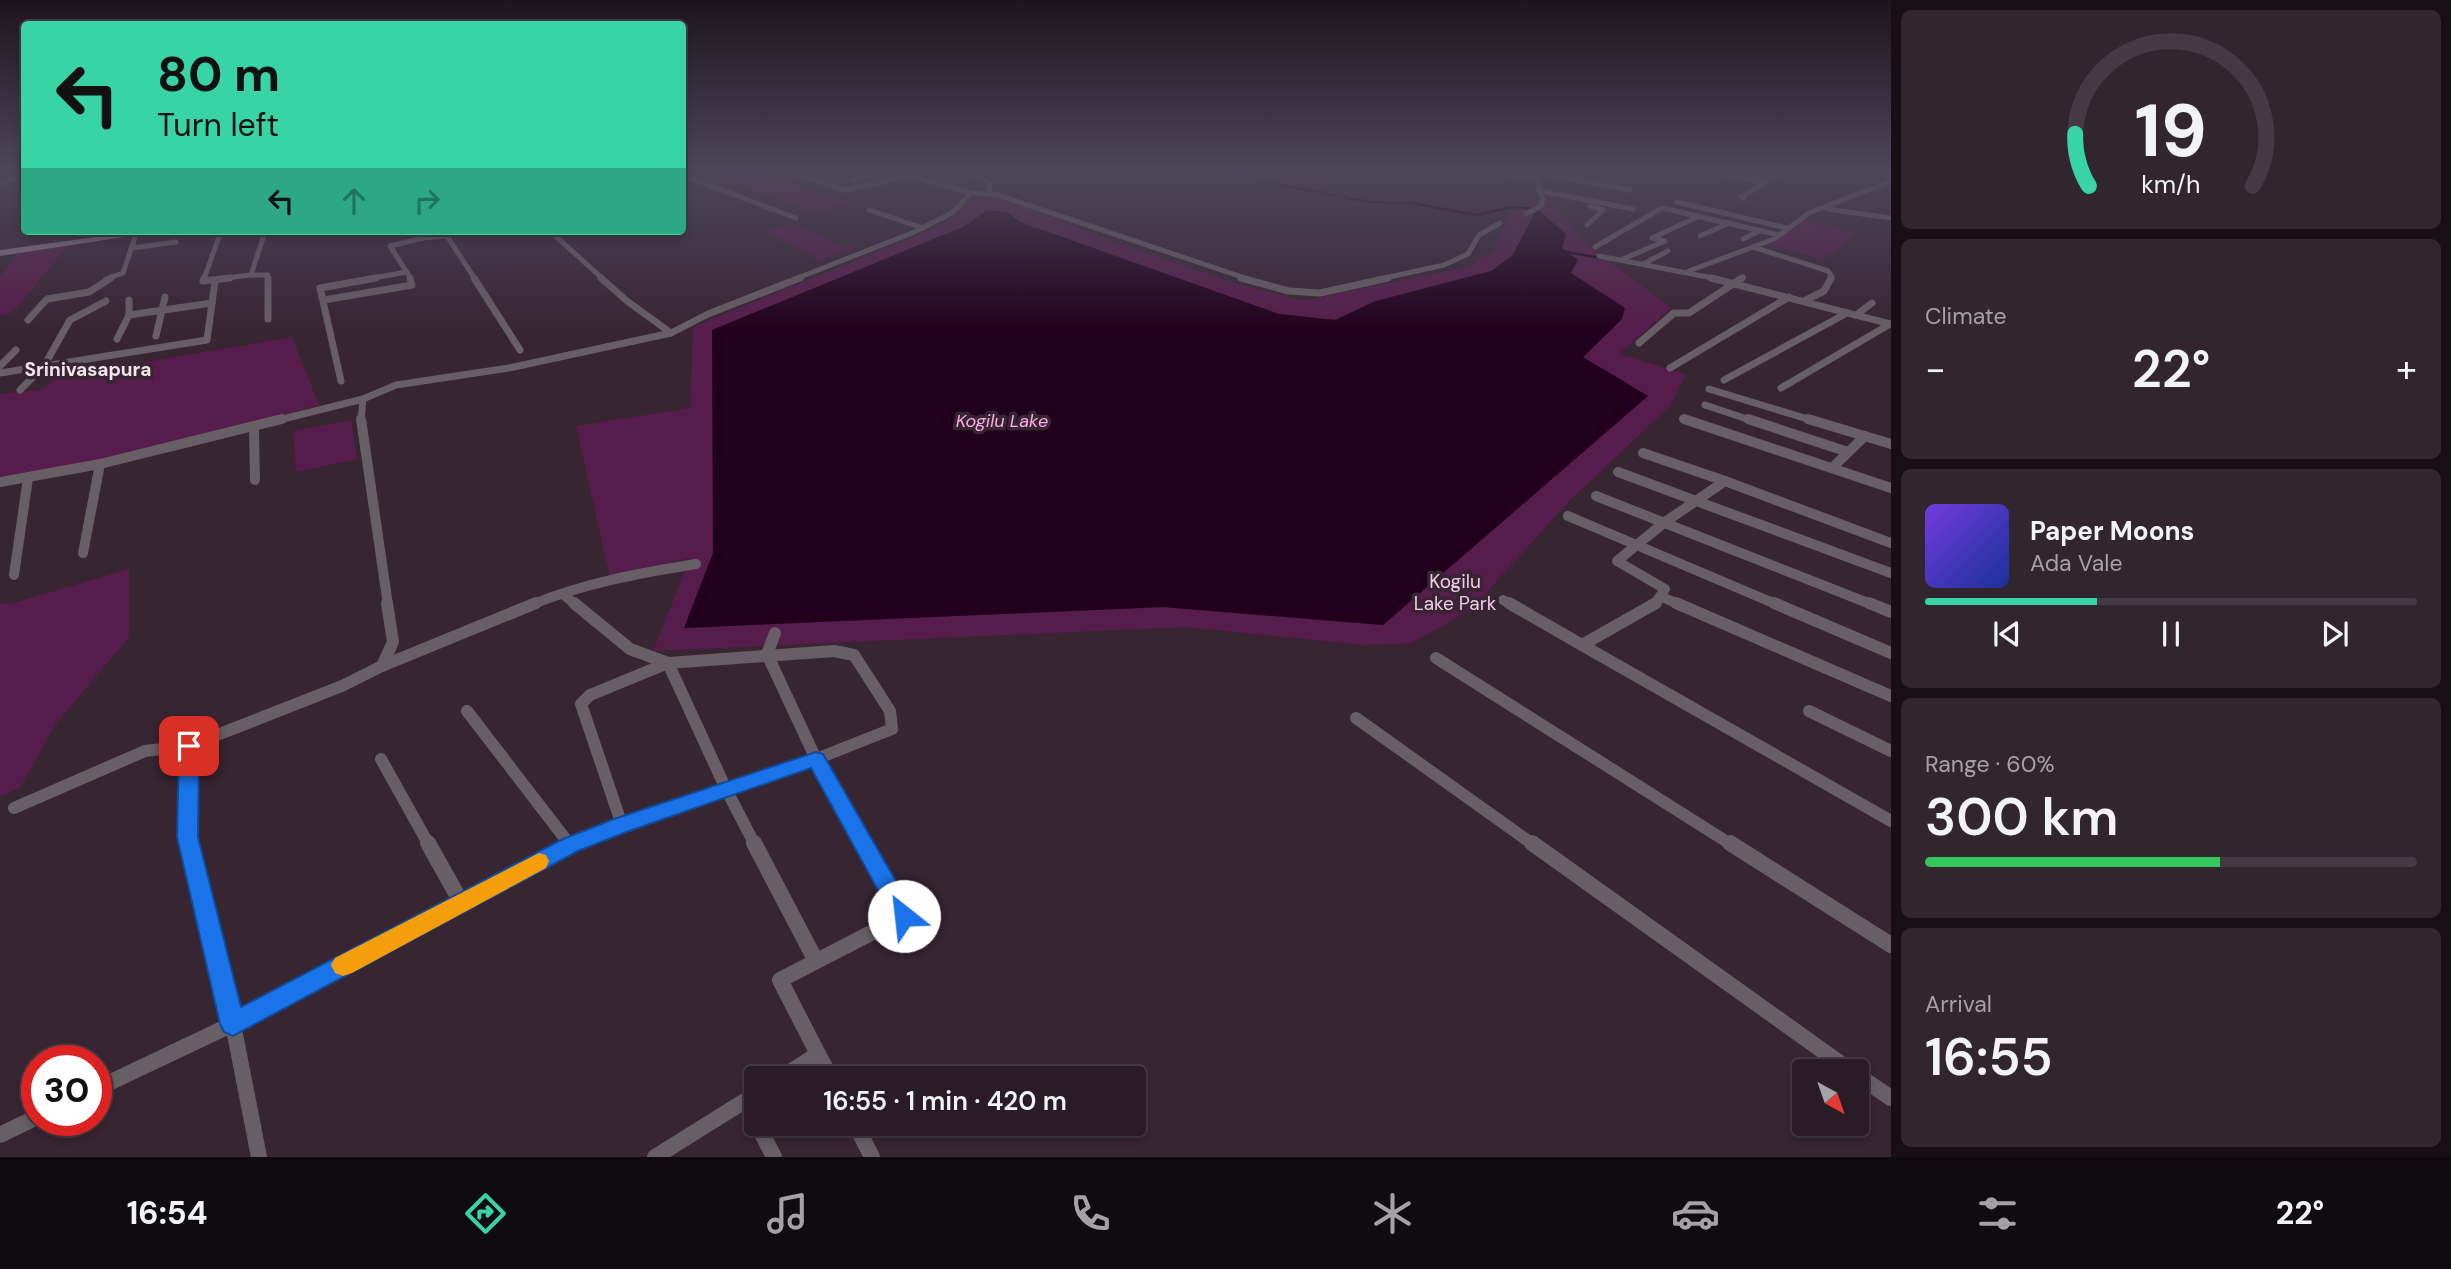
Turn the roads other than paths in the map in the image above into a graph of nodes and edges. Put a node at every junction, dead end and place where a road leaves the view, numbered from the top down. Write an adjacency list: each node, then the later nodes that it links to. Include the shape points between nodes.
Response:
1 (911, 224): 11 (street)
2 (931, 224): 11 (street)
3 (1083, 224): 4 (street, via 1232,275 1301,293 1320,293 1444,265 1468,254 1479,235)
4 (1498, 224)
5 (1633, 224): 25 (street)
6 (1681, 224): 31 (street, via 1652,237 1665,241)
7 (1727, 224): 21 (street)
8 (1733, 224): 13 (street)
9 (1770, 224): 12 (street)
10 (1793, 224): 12 (street)
11 (923, 228): 53 (street)
12 (1787, 228): 20 (street)
13 (1759, 231): 20 (street); 23 (street)
14 (116, 235): 28 (main road)
15 (137, 235): 27 (street)
16 (219, 235): 37 (street, via 202,280)
17 (264, 235): 35 (street)
18 (421, 235): 22 (street)
19 (554, 235): 53 (street, via 627,301)
20 (1779, 235): 26 (street)
21 (1700, 236)
22 (423, 238): 33 (street, via 390,246); 58 (street, via 447,236)
23 (1743, 239)
24 (176, 242): 27 (street)
25 (1595, 247)
26 (1753, 247): 34 (street); 44 (street, via 1828,271 1832,276 1824,291)
27 (132, 248): 51 (street, via 123,273 89,292 47,299)
28 (0, 251)
29 (1668, 251): 32 (street)
30 (1599, 256): 31 (street)
31 (1623, 259): 32 (street)
32 (1643, 264): 34 (street)
33 (407, 272): 42 (street, via 325,286 320,288); 42 (street, via 412,285)
34 (1686, 272): 38 (street)
35 (251, 275): 37 (street); 50 (street, via 268,275)
36 (1743, 277): 38 (street)
37 (215, 281): 45 (street)
38 (1736, 284): 40 (street); 56 (street, via 1689,313 1674,313)
39 (165, 297): 47 (street)
40 (1789, 297): 44 (street); 61 (street)
41 (129, 300): 49 (street)
42 (324, 300): 63 (street)
43 (106, 301): 60 (street, via 71,320)
44 (1804, 301): 48 (street)
45 (212, 303): 47 (street); 60 (street, via 207,340)
46 (1872, 303): 48 (street)
47 (163, 310): 49 (street); 54 (street)
48 (1851, 314): 52 (street); 64 (street)
49 (130, 315): 55 (street)
50 (268, 319)
51 (28, 320)
52 (1891, 324): 66 (street)
53 (671, 333): 68 (street, via 509,369 396,385)
54 (156, 336)
55 (117, 340)
56 (1639, 343)
57 (16, 350): 59 (street)
58 (520, 350)
59 (0, 366)
60 (44, 366): 62 (street); 67 (street)
61 (1670, 368)
62 (0, 373)
63 (341, 380)
64 (1724, 380)
65 (1709, 388): 72 (street)
66 (1781, 388)
67 (20, 390)
68 (363, 399): 71 (street); 104 (street, via 360,413 393,642)
69 (1705, 405): 74 (street)
70 (1684, 419): 77 (street)
71 (254, 427): 76 (street); 80 (street)
72 (1865, 436): 73 (street); 74 (street)
73 (1891, 444)
74 (1849, 452): 77 (street)
75 (1643, 453): 81 (street)
76 (100, 464): 79 (street); 90 (street)
77 (1832, 468): 83 (street)
78 (1618, 472): 85 (street)
79 (28, 478): 82 (street); 93 (street)
80 (255, 480)
81 (1725, 481): 85 (street); 88 (street)
82 (0, 482)
83 (1891, 488)
84 (1596, 496): 87 (street)
85 (1699, 502): 87 (street); 92 (street)
86 (1568, 516): 89 (street)
87 (1665, 523): 89 (street); 97 (street)
88 (1891, 543)
89 (1636, 545): 95 (street, via 1617,561 1665,589); 100 (street)
90 (83, 553)
91 (696, 564): 104 (street, via 558,594)
92 (1891, 573)
93 (13, 575)
94 (565, 596): 103 (street, via 630,649)
95 (1662, 597): 99 (street); 105 (street)
96 (1503, 600): 99 (street)
97 (1891, 612)
98 (775, 633): 101 (street)
99 (1582, 645): 115 (street)
100 (1891, 653)
101 (767, 654): 103 (street); 112 (street); 112 (street, via 834,651 854,656 890,711 892,729)
102 (1436, 658): 119 (street)
103 (668, 663): 113 (street); 116 (street, via 590,695 582,704)
104 (382, 666): 109 (street)
105 (1891, 696)
106 (467, 711): 117 (street)
107 (1809, 711): 110 (street)
108 (1356, 719): 123 (street)
109 (189, 746): 114 (street, via 145,751); 121 (street, via 188,837)
110 (1891, 751)
111 (381, 759): 118 (street)
112 (816, 759): 113 (street); 120 (street, via 904,916)
113 (726, 789): 116 (street); 120 (street)
114 (14, 807)
115 (1891, 821)
116 (622, 825): 117 (street)
117 (570, 845): 118 (street)
118 (461, 902): 121 (street)
119 (1891, 945)
120 (816, 961): 122 (street, via 780,979)
121 (233, 1024): 126 (street); 134 (street)
122 (818, 1054): 124 (street); 125 (street)
123 (1835, 1059)
124 (800, 1066)
125 (824, 1066)
126 (112, 1081)
127 (1869, 1083): 128 (street)
128 (1891, 1098)
129 (744, 1102): 135 (street)
130 (21, 1125): 131 (street)
131 (0, 1135)
132 (764, 1136): 136 (street)
133 (861, 1136): 137 (street)
134 (258, 1157)
135 (655, 1157)
136 (774, 1157)
137 (872, 1157)

